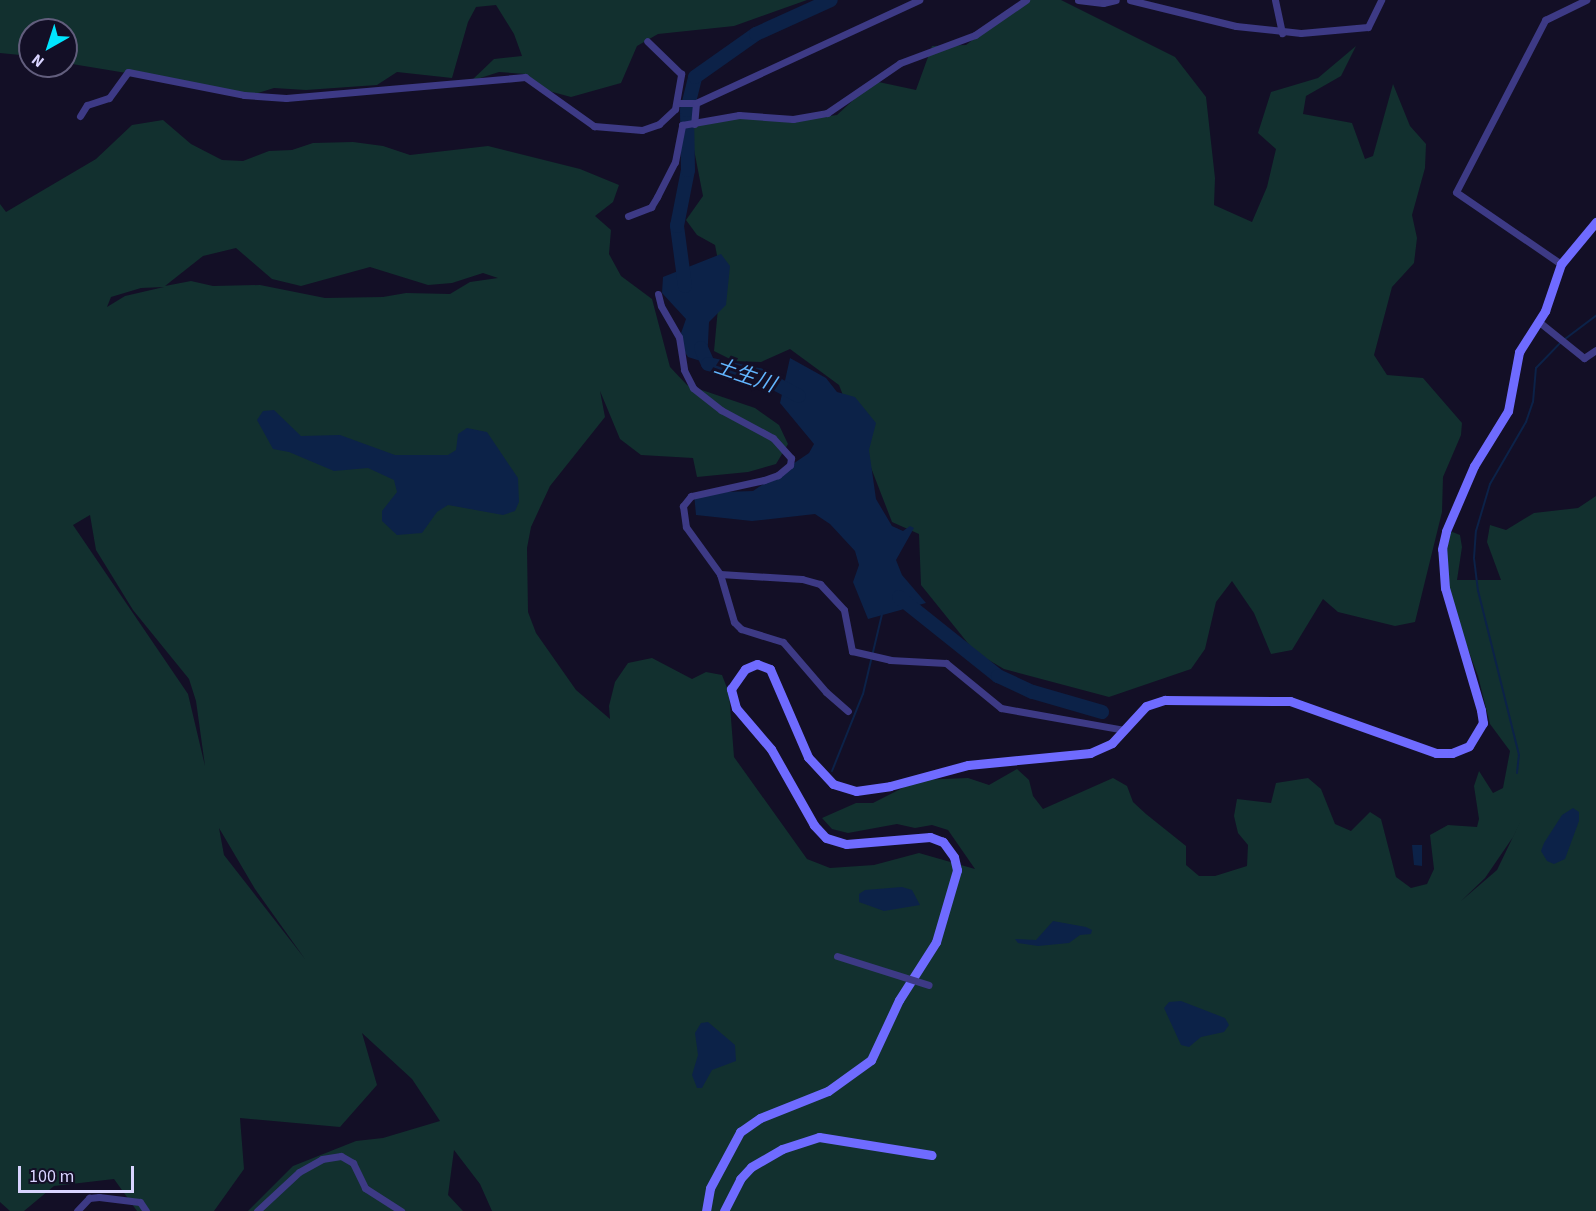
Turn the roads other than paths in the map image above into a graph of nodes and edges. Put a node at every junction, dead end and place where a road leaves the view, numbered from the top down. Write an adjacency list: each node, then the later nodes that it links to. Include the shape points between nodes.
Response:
1 (919, 0): 13 (street)
2 (1026, 0): 15 (street, via 975,35 900,63 827,113 793,119 739,115)
3 (1078, 0): 9 (street)
4 (1116, 0): 9 (street)
5 (1130, 0): 10 (street)
6 (1275, 0): 10 (street)
7 (1381, 0): 10 (street, via 1368,27)
8 (1586, 0): 18 (street, via 1545,20 1456,192)
9 (1089, 1)
10 (1282, 33)
11 (647, 40): 12 (street, via 681,74)
12 (678, 103): 13 (street); 14 (street, via 659,124 623,130 594,126 525,76 286,98 244,95 128,72 109,98 87,105)
13 (694, 103): 15 (street)
14 (80, 116)
15 (694, 124): 16 (street, via 682,125 675,162 651,207)
16 (628, 216)
17 (1596, 222): 18 (street)
18 (1561, 264): 20 (street)
19 (658, 294): 22 (street, via 680,337 684,370 693,388 790,453 790,465 778,475 753,484 697,493 683,506 686,527)
20 (1538, 321): 21 (street, via 1584,358); 24 (street, via 1519,352 1512,402 1474,466 1453,511 1442,549 1445,588 1483,723 1469,746 1452,753 1436,753 1290,701 1165,700 1146,706)
21 (1596, 350)
22 (720, 574): 23 (street, via 734,622 741,629 783,642); 24 (street, via 802,579 820,584 844,610 852,651 890,660 946,663 1001,708)
23 (848, 711)
24 (1124, 730): 32 (street, via 1112,743 1090,753 968,765 856,791 833,784 808,757 770,669 757,664 745,669 731,689 736,708 771,749 814,825 826,838 846,844 930,837 943,842 954,857 957,870 936,942 899,1000 871,1060 828,1091 760,1118 740,1132 710,1188)
25 (837, 956): 26 (street, bridge)
26 (929, 985)
27 (932, 1155): 33 (street, via 819,1137 782,1149 751,1167 740,1179)
28 (77, 1211): 29 (street, via 89,1198 99,1197 140,1202)
29 (146, 1211)
30 (256, 1211): 31 (street, via 298,1172 322,1159 341,1156 353,1163 365,1188)
31 (401, 1211)
32 (706, 1211)
33 (724, 1211)

